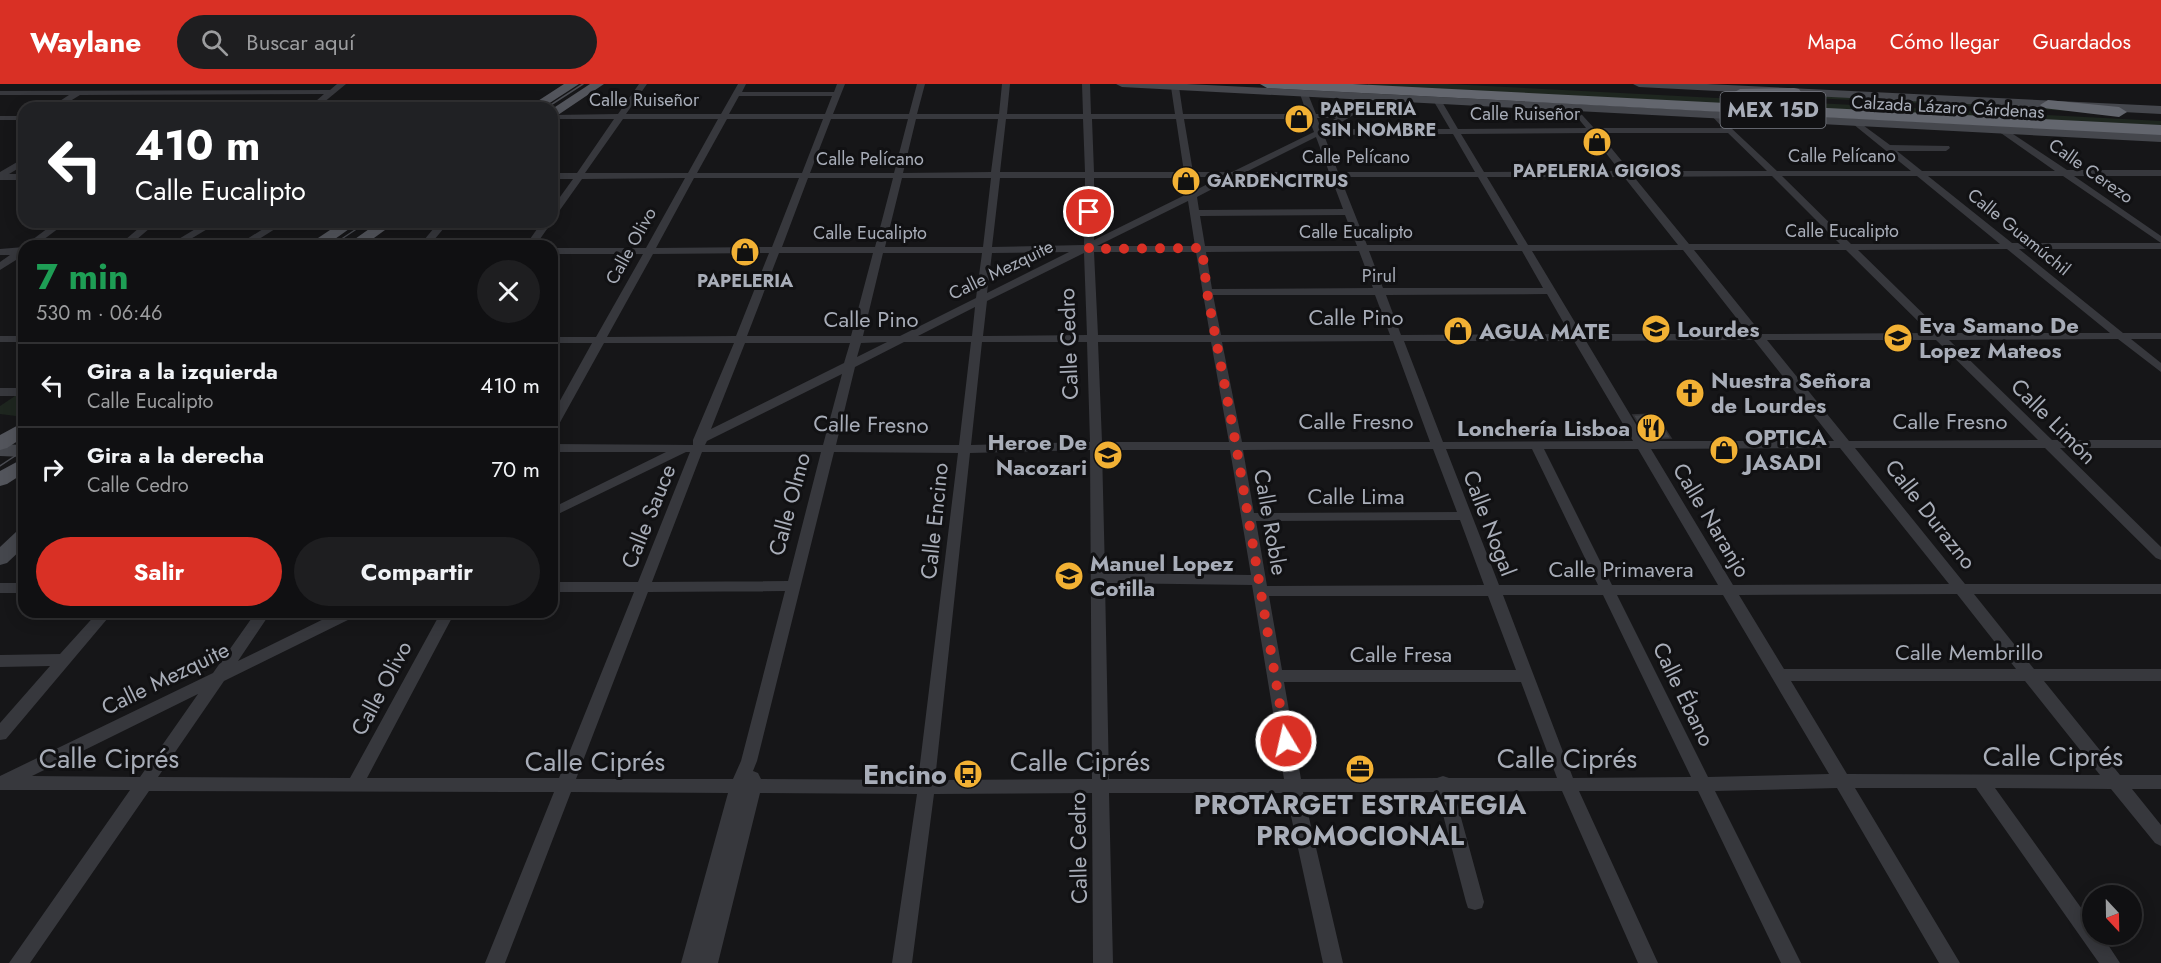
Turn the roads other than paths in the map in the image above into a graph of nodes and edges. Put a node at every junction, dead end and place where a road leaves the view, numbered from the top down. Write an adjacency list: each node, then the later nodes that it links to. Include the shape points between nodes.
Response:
1 (93, 84): 20 (street)
2 (342, 84): 17 (street)
3 (573, 84): 28 (main road)
4 (598, 84): 33 (main road)
5 (643, 84): 44 (street)
6 (742, 84): 21 (street, Calle Olivo)
7 (841, 84): 22 (street, Calle Sauce)
8 (921, 84): 39 (street, Calle Olmo)
9 (1006, 84): 40 (street, Calle Encino)
10 (1086, 84): 41 (street, Calle Cedro)
11 (1122, 84): 15 (main road, Calzada Lázaro Cárdenas)
12 (1267, 84): 29 (highway, Calzada Lázaro Cárdenas / MEX 15D)
13 (1485, 84): 24 (highway, Calzada Lázaro Cárdenas / MEX 15D)
14 (1639, 84): 18 (main road, Calzada Lázaro Cárdenas)
15 (1175, 87): 23 (main road, Calzada Lázaro Cárdenas); 35 (street, Calle Roble)
16 (1357, 90): 23 (main road, Calzada Lázaro Cárdenas); 25 (main road, Calzada Lázaro Cárdenas); 43 (street)
17 (332, 92): 20 (street); 27 (street)
18 (1794, 92): 24 (highway); 30 (main road, Calzada Lázaro Cárdenas)
19 (0, 93): 20 (street)
20 (78, 93): 26 (street)
21 (737, 94): 22 (street); 37 (street, Calle Olivo)
22 (837, 94): 38 (street, Calle Sauce)
23 (1304, 94): 42 (street, Calle Nogal)
24 (1687, 94): 45 (highway, Calzada Lázaro Cárdenas / MEX 15D)
25 (1437, 100): 31 (main road, Calzada Lázaro Cárdenas); 52 (street, Calle Naranjo)
26 (63, 102)
27 (320, 102)
28 (543, 102)
29 (1624, 102): 34 (highway); 54 (highway, Calzada Lázaro Cárdenas / MEX 15D)
30 (2048, 105): 32 (main road, Calzada Lázaro Cárdenas); 45 (highway)
31 (1573, 107): 34 (main road, Calzada Lázaro Cárdenas); 50 (street, Calle Durazno)
32 (2161, 110)
33 (558, 112)
34 (1706, 113): 48 (main road, Calzada Lázaro Cárdenas); 51 (street, Calle Limón)
35 (1179, 115): 41 (street, Calle Ruiseñor); 42 (street, Calle Ruiseñor); 66 (street, Calle Roble)
36 (558, 116): 44 (street, Calle Ruiseñor)
37 (726, 116): 38 (street, Calle Ruiseñor); 44 (street, Calle Ruiseñor); 72 (street, Calle Olivo)
38 (830, 116): 39 (street, Calle Ruiseñor); 73 (street, Calle Sauce)
39 (911, 116): 40 (street, Calle Ruiseñor); 69 (street, Calle Olmo)
40 (1002, 116): 41 (street, Calle Ruiseñor); 70 (street, Calle Encino)
41 (1087, 116): 65 (street, Calle Cedro)
42 (1312, 116): 43 (street, Calle Ruiseñor); 53 (street, Calle Nogal)
43 (1348, 116): 53 (street, Calle Mezquite)
44 (621, 117): 68 (street)
45 (2161, 117)
46 (0, 118): 47 (street)
47 (18, 118)
48 (1856, 122): 49 (main road, Calzada Lázaro Cárdenas); 55 (street, Calle Guamúchil)
49 (2001, 129): 54 (main road, Calzada Lázaro Cárdenas); 59 (street, Calle Cerezo)
50 (1591, 130): 51 (street, Calle Ruiseñor); 52 (street, Calle Ruiseñor); 62 (street, Calle Durazno)
51 (1731, 130): 63 (street, Calle Limón)
52 (1455, 131): 53 (street, Calle Ruiseñor); 61 (street, Calle Naranjo)
53 (1320, 132): 60 (street, Calle Nogal); 67 (street, Calle Mezquite)
54 (2159, 137)
55 (1888, 148): 56 (street); 58 (street, Calle Guamúchil)
56 (1946, 148)
57 (18, 165): 74 (street)
58 (1918, 172): 59 (street, Calle Pelícano); 63 (street, Calle Pelícano); 98 (street, Calle Guamúchil)
59 (2062, 172): 64 (street, Calle Pelícano); 94 (street, Calle Cerezo)
60 (1336, 173): 61 (street, Calle Pelícano); 67 (street, Calle Pelícano); 78 (street, Calle Nogal)
61 (1480, 173): 62 (street, Calle Pelícano); 101 (street, Calle Naranjo)
62 (1626, 173): 63 (street, Calle Pelícano); 96 (street, Calle Durazno)
63 (1774, 173): 97 (street, Calle Limón)
64 (2161, 173)
65 (1090, 174): 66 (street, Calle Pelícano); 70 (street, Calle Pelícano); 104 (street, Calle Cedro)
66 (1189, 174): 67 (street, Calle Pelícano); 76 (street, Calle Roble)
67 (1234, 174): 76 (street, Calle Mezquite)
68 (580, 175): 71 (street, Calle Pelícano); 72 (street, Calle Pelícano); 77 (street)
69 (899, 175): 70 (street, Calle Pelícano); 73 (street, Calle Pelícano); 102 (street, Calle Olmo)
70 (995, 175): 103 (street, Calle Encino)
71 (558, 176)
72 (693, 176): 73 (street, Calle Pelícano); 105 (street, Calle Olivo)
73 (807, 176): 106 (street, Calle Sauce)
74 (0, 177): 75 (street)
75 (18, 177)
76 (1192, 195): 79 (street, Calle Roble); 104 (street, Calle Mezquite)
77 (558, 206)
78 (1350, 212): 79 (street); 100 (street, Calle Nogal)
79 (1196, 213): 99 (street, Calle Roble)
80 (54, 228): 87 (street)
81 (145, 228): 88 (street)
82 (204, 228): 89 (street)
83 (271, 228): 90 (street)
84 (342, 228): 91 (main road)
85 (380, 228): 92 (main road)
86 (439, 228): 93 (street)
87 (38, 240)
88 (130, 240)
89 (182, 240)
90 (251, 240)
91 (324, 240)
92 (362, 240)
93 (429, 240)
94 (2161, 240)
95 (2161, 246): 98 (street, Calle Eucalipto)
96 (1686, 247): 97 (street, Calle Eucalipto); 101 (street, Calle Eucalipto); 118 (street, Calle Durazno)
97 (1850, 247): 98 (street, Calle Eucalipto); 119 (street, Calle Limón)
98 (2010, 247): 120 (street, Calle Guamúchil)
99 (1202, 248): 100 (street, Calle Eucalipto); 104 (street, Calle Eucalipto); 113 (street, Calle Roble)
100 (1363, 248): 101 (street, Calle Eucalipto); 114 (street, Calle Nogal)
101 (1525, 248): 112 (street, Calle Naranjo)
102 (879, 249): 103 (street, Calle Eucalipto); 106 (street, Calle Eucalipto); 125 (street, Calle Olmo)
103 (986, 249): 104 (street, Calle Eucalipto); 115 (street, Calle Encino)
104 (1089, 249): 115 (street, Calle Mezquite); 122 (street, Calle Cedro)
105 (650, 250): 106 (street, Calle Eucalipto); 108 (street, Calle Eucalipto); 131 (street, Calle Olivo)
106 (777, 250): 128 (street, Calle Sauce)
107 (18, 251): 109 (street)
108 (558, 251)
109 (0, 252)
110 (18, 255): 111 (street)
111 (0, 267)
112 (1552, 291): 114 (street, Pirul); 117 (street, Calle Naranjo)
113 (1207, 292): 114 (street, Pirul); 123 (street, Calle Roble)
114 (1380, 292): 124 (street, Calle Nogal)
115 (982, 301): 126 (street, Calle Encino); 129 (street, Calle Mezquite)
116 (18, 332): 127 (street)
117 (1578, 336): 118 (street, Calle Pino); 124 (street, Calle Pino); 146 (street, Calle Naranjo)
118 (1759, 336): 119 (street, Calle Pino); 147 (street, Calle Durazno)
119 (1940, 336): 120 (street, Calle Pino); 144 (street, Calle Limón)
120 (2121, 336): 121 (street, Calle Pino); 133 (street, Calle Guamúchil)
121 (2161, 336)
122 (1092, 337): 123 (street, Calle Pino); 126 (street, Calle Pino); 145 (street, Calle Cedro)
123 (1215, 337): 124 (street, Calle Pino); 142 (street, Calle Roble)
124 (1397, 337): 140 (street, Calle Nogal)
125 (854, 338): 128 (street, Calle Pino); 129 (street, Calle Pino); 132 (street, Calle Olmo)
126 (976, 338): 129 (street, Calle Pino); 150 (street, Calle Encino)
127 (3, 339)
128 (742, 339): 131 (street, Calle Pino); 139 (street, Calle Sauce)
129 (906, 339): 132 (street, Calle Mezquite)
130 (558, 340): 131 (street, Calle Pino)
131 (601, 340): 136 (street, Calle Olivo)
132 (849, 367): 139 (street, Calle Mezquite); 149 (street, Calle Olmo)
133 (2161, 369)
134 (0, 392): 135 (street)
135 (18, 392)
136 (558, 415)
137 (18, 432): 138 (main road)
138 (0, 444)
139 (696, 444): 148 (street, Calle Fresno); 149 (street, Calle Fresno); 155 (street, Calle Mezquite); 165 (street, Calle Sauce)
140 (1438, 444): 142 (street, Calle Fresno); 143 (street, Calle Fresno); 156 (street, Calle Nogal)
141 (2161, 444): 144 (street, Calle Fresno)
142 (1236, 445): 145 (street, Calle Fresno); 157 (street, Calle Roble)
143 (1536, 445): 146 (street, Calle Fresno); 170 (street, Calle Ébano)
144 (2050, 445): 147 (street, Calle Fresno); 159 (street, Calle Limón)
145 (1096, 446): 150 (street, Calle Fresno); 161 (street, Calle Cedro)
146 (1642, 446): 147 (street, Calle Fresno); 171 (street, Calle Naranjo)
147 (1848, 446): 172 (street, Calle Durazno)
148 (558, 447)
149 (828, 448): 150 (street, Calle Fresno); 162 (street, Calle Olmo)
150 (965, 449): 200 (street, Calle Encino)
151 (0, 450): 152 (main road)
152 (18, 451)
153 (18, 468): 154 (main road)
154 (0, 480)
155 (558, 510)
156 (1464, 516): 157 (street, Calle Lima); 169 (street, Calle Nogal)
157 (1248, 517): 163 (street, Calle Roble)
158 (18, 542): 160 (main road)
159 (2161, 555)
160 (0, 558)
161 (1099, 578): 163 (street, Calle Primavera); 197 (street, Calle Cedro)
162 (792, 586): 165 (street); 199 (street, Calle Olmo)
163 (1259, 586): 169 (street, Calle Primavera); 183 (street, Calle Roble)
164 (558, 587): 165 (street)
165 (644, 587): 198 (street, Calle Sauce)
166 (0, 588): 167 (street)
167 (18, 588)
168 (2161, 589): 172 (street, Calle Primavera)
169 (1492, 590): 170 (street, Calle Primavera); 184 (street, Calle Nogal)
170 (1607, 590): 171 (street, Calle Primavera); 195 (street, Calle Ébano)
171 (1728, 590): 172 (street, Calle Primavera); 179 (street, Calle Naranjo)
172 (1962, 590): 180 (street, Calle Durazno)
173 (101, 618): 177 (street)
174 (260, 618): 182 (street)
175 (339, 618): 182 (street, Calle Mezquite)
176 (445, 618): 196 (street, Calle Olivo)
177 (64, 660): 178 (street); 185 (street)
178 (0, 661)
179 (1777, 675): 180 (street, Calle Membrillo); 187 (street, Calle Naranjo)
180 (2030, 675): 181 (street, Calle Membrillo); 188 (street, Calle Durazno)
181 (2161, 675)
182 (221, 676): 190 (street); 193 (street, Calle Mezquite)
183 (1276, 676): 184 (street, Calle Fresa); 194 (street, Calle Roble)
184 (1526, 676): 192 (street, Calle Nogal)
185 (0, 734)
186 (1980, 780): 187 (street, Calle Ciprés); 188 (street, Calle Ciprés); 213 (street)
187 (1839, 781): 195 (street, Calle Ciprés); 212 (street, Calle Naranjo)
188 (2116, 782): 189 (street, Calle Ciprés); 201 (street, Calle Durazno)
189 (2161, 782)
190 (146, 783): 193 (street, Calle Ciprés); 196 (street, Calle Ciprés); 203 (street)
191 (1443, 783): 192 (street, Calle Ciprés); 194 (street, Calle Ciprés); 202 (street)
192 (1568, 783): 195 (street, Calle Ciprés); 210 (street, Calle Nogal)
193 (1, 784)
194 (1293, 784): 197 (street, Calle Ciprés); 209 (street, Calle Roble)
195 (1703, 784): 211 (street, Calle Ébano)
196 (354, 786): 198 (street, Calle Ciprés)
197 (1101, 786): 200 (street, Calle Ciprés); 208 (street, Calle Cedro)
198 (564, 787): 199 (street, Calle Ciprés); 204 (street, Calle Sauce)
199 (745, 787): 200 (street, Calle Ciprés); 205 (street, Calle Olmo); 206 (street, Calle Olmo)
200 (926, 787): 207 (street, Calle Encino)
201 (2161, 838)
202 (1475, 902)
203 (19, 963)
204 (495, 963)
205 (691, 963)
206 (708, 963)
207 (902, 963)
208 (1103, 963)
209 (1333, 963)
210 (1648, 963)
211 (1791, 963)
212 (1950, 963)
213 (2110, 963)

